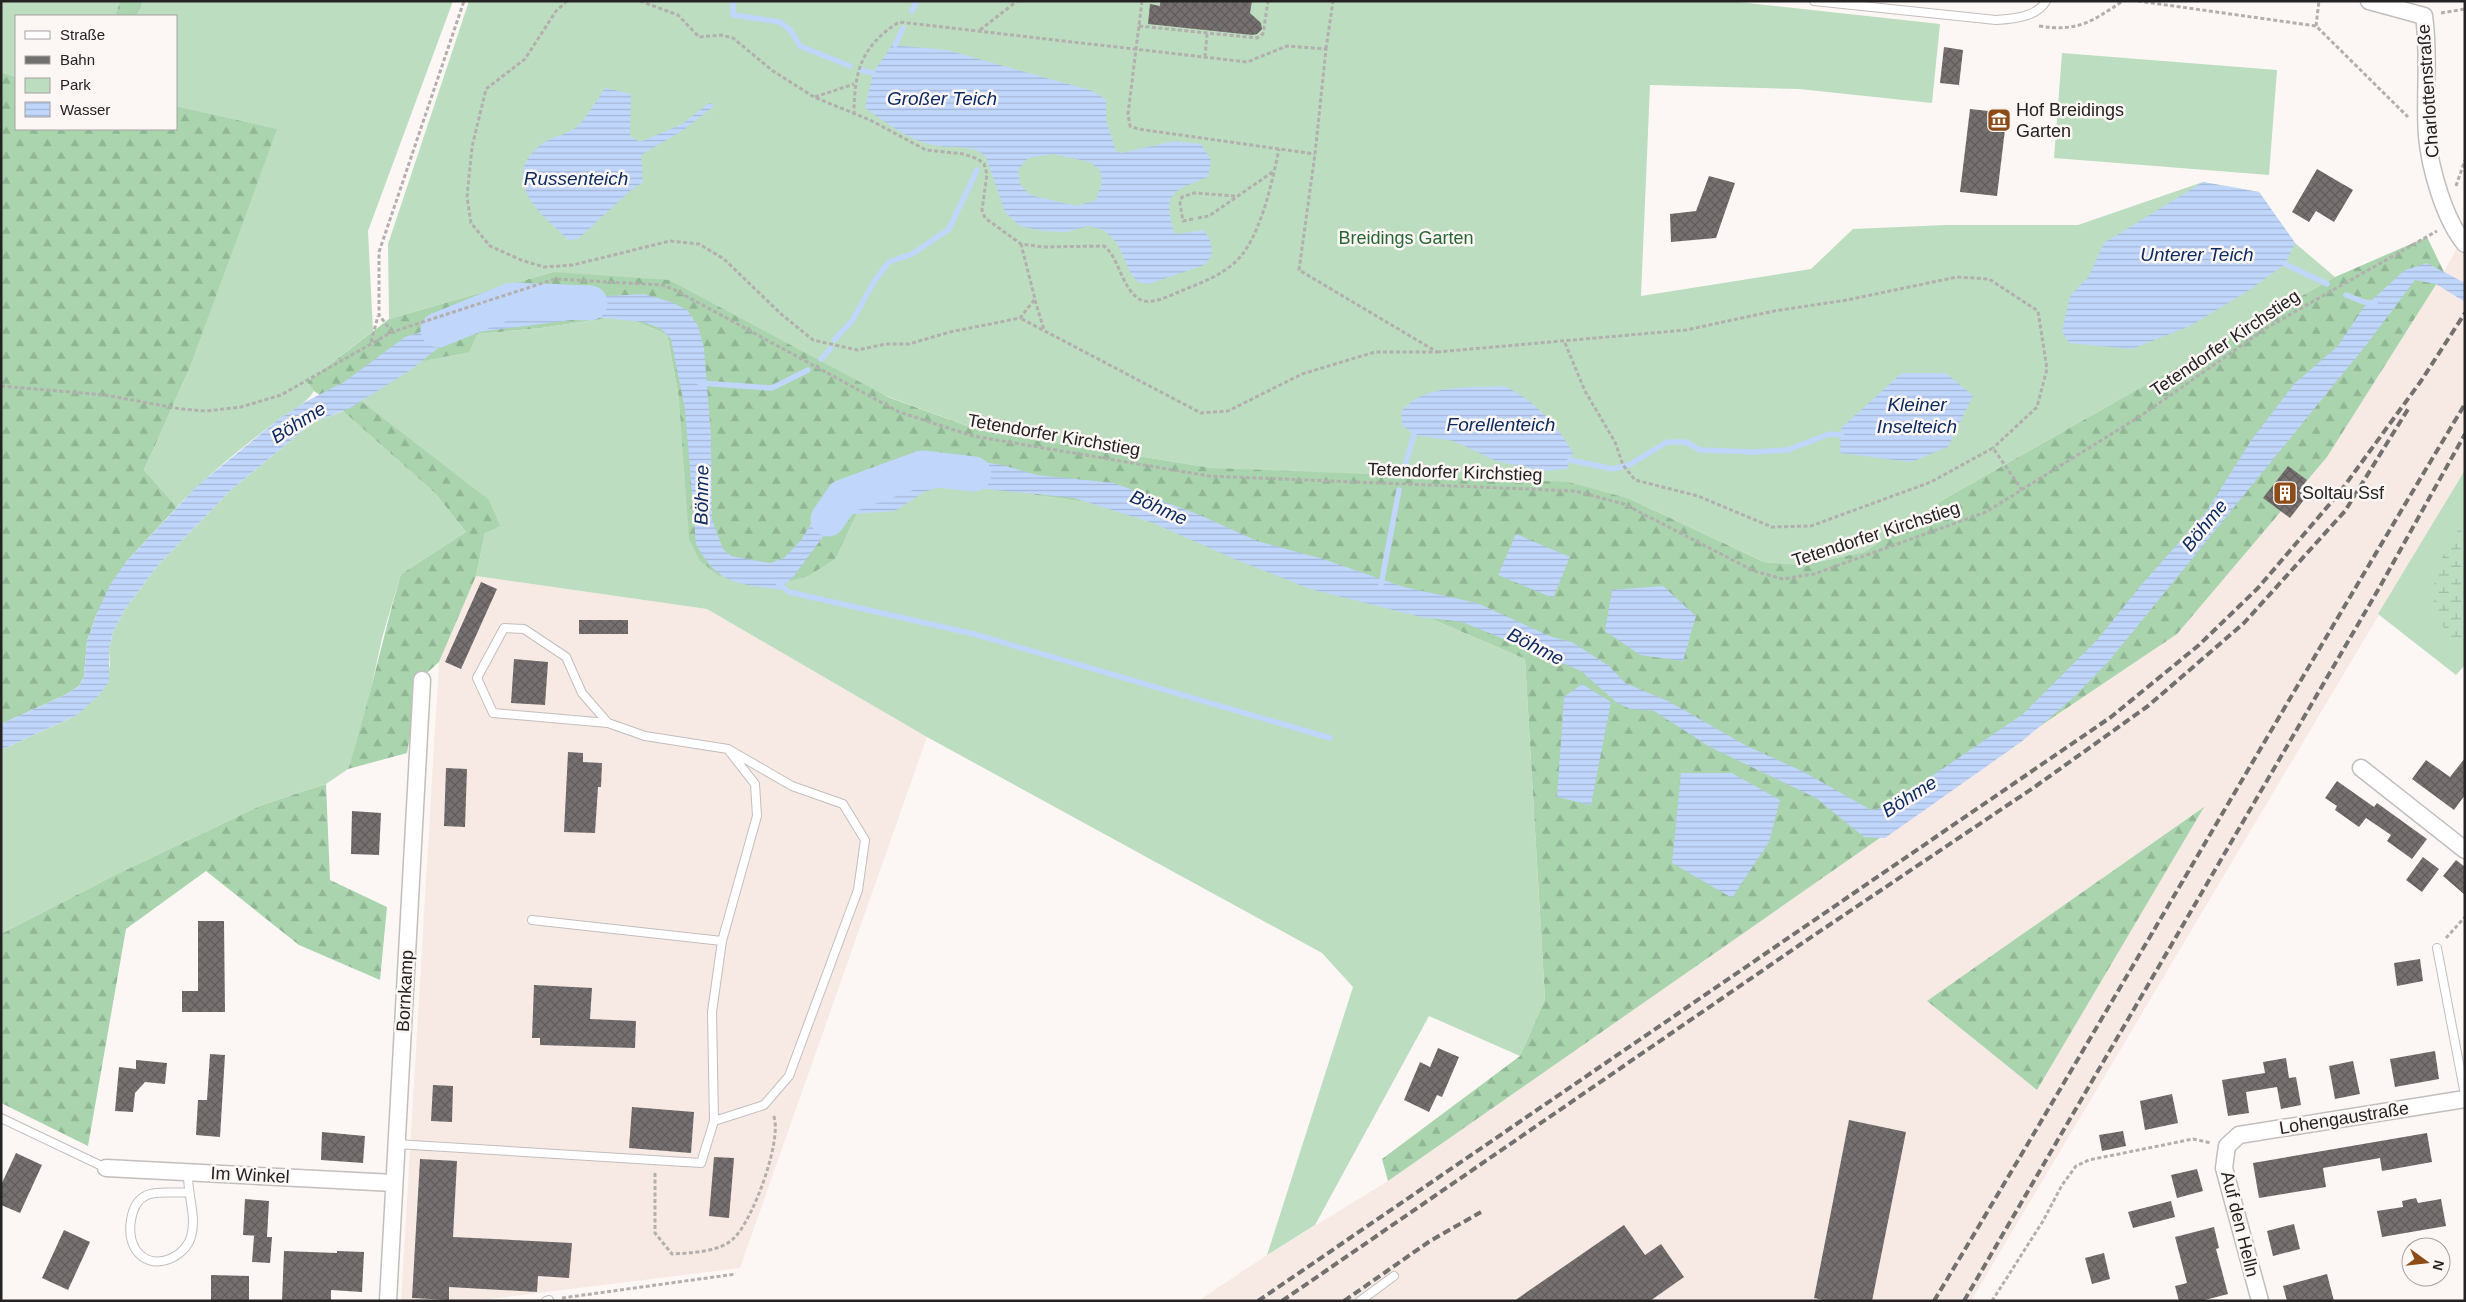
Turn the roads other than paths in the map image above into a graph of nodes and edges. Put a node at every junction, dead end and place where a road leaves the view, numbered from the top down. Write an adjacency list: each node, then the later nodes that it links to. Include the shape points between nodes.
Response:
1 (1814, 1): 2 (lane, via 1996,20 2020,19 2044,6)
2 (2046, 1)
3 (2370, 1): 4 (street, Charlottenstraße, via 2424,16 2428,43 2427,136 2443,203)
4 (2465, 244)
5 (422, 680): 17 (street, Bornkamp)
6 (608, 723): 6 (lane, via 582,693 566,657 524,629 504,628 477,678 493,713); 7 (lane, via 645,736)
7 (728, 749): 11 (lane, via 755,784 757,816); 16 (lane, via 792,786 843,804 865,840 858,890 790,1076 764,1105)
8 (2360, 768): 9 (street)
9 (2465, 850)
10 (532, 920): 11 (lane)
11 (722, 940): 16 (lane, via 712,1012)
12 (2437, 948): 13 (lane)
13 (2465, 1095)
14 (2465, 1099): 18 (street, Lohengaustraße, via 2239,1135)
15 (1, 1118): 19 (lane)
16 (714, 1121): 17 (lane, via 701,1163)
17 (396, 1144): 21 (street, Bornkamp)
18 (2227, 1146): 26 (street, Auf den Helln, via 2224,1168)
19 (106, 1168): 20 (street, Im Winkel)
20 (188, 1172): 21 (street, Im Winkel); 22 (lane)
21 (394, 1183): 24 (street, Bornkamp)
22 (188, 1192): 22 (lane, via 193,1224 184,1250 177,1257 165,1261 145,1257 137,1251 132,1242 134,1206 147,1194)
23 (1394, 1276): 25 (lane)
24 (388, 1301)
25 (1360, 1301)
26 (2260, 1301)

